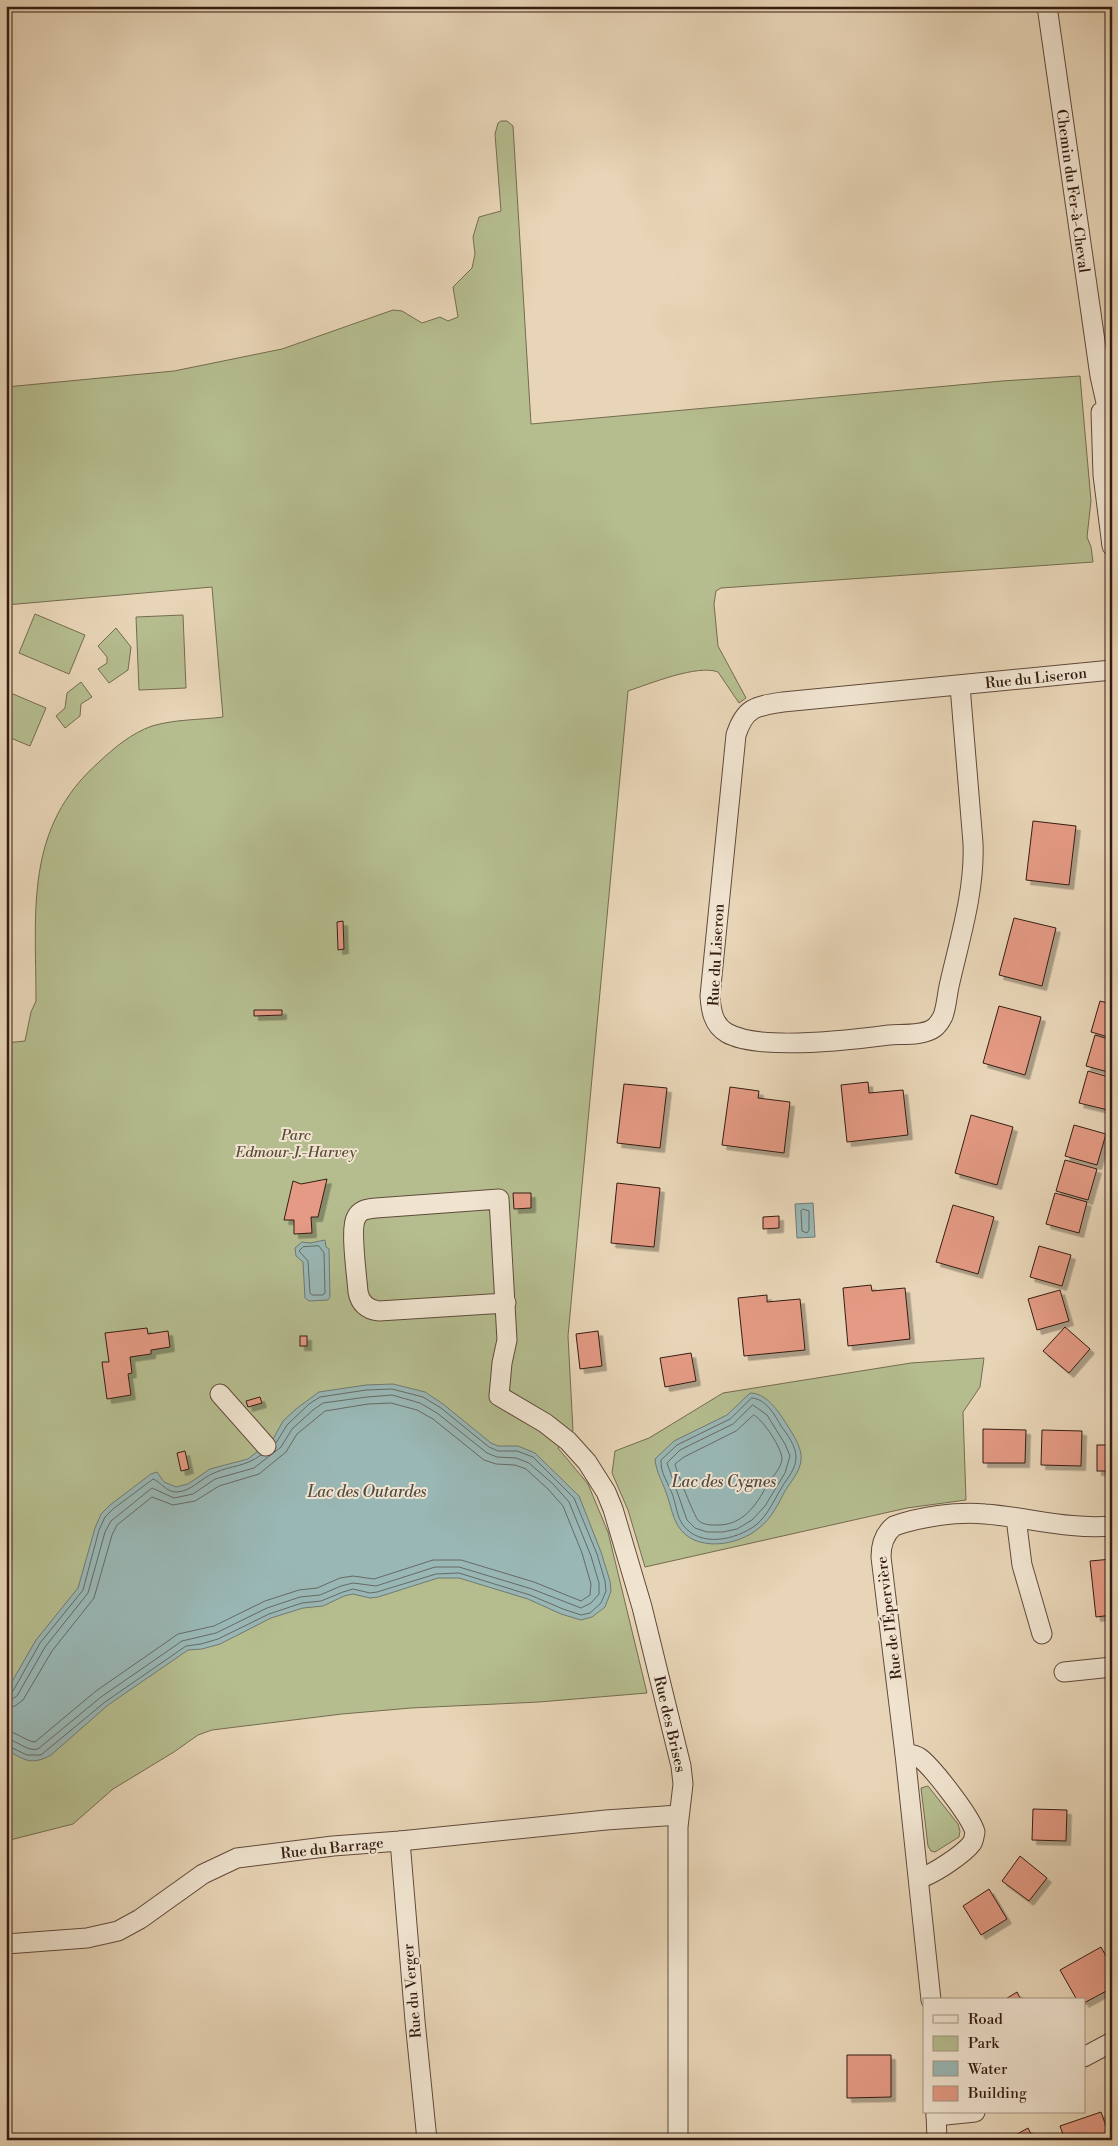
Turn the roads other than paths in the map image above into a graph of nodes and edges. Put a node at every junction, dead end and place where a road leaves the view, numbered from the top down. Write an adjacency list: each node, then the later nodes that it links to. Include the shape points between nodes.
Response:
1 (1047, 6): 2 (street, Chemin du Fer-à-Cheval)
2 (1100, 376): 3 (street, Chemin du Fer-à-Cheval); 4 (street, Chemin du Fer-à-Cheval, via 1103,475)
3 (1112, 429)
4 (1112, 546)
5 (1112, 670): 6 (street, Rue du Liseron)
6 (960, 686): 6 (street, Rue du Liseron, via 973,867 940,1021 933,1029 921,1032 804,1042 764,1041 722,1030 713,1016 710,996 736,735 744,715 764,705)
7 (506, 1303): 7 (street, via 499,1199 376,1208 364,1210 356,1218 359,1299 369,1308 379,1311); 16 (street, Rue des Brises, via 507,1340 499,1396 534,1415 568,1441 586,1462 610,1501 642,1607 681,1766 683,1784)
8 (220, 1394): 9 (street)
9 (266, 1446)
10 (1016, 1518): 11 (street, Rue de l'Épervière); 12 (street, via 1022,1565); 15 (street, Rue de l'Épervière, via 978,1513 944,1516 900,1524 885,1535 881,1557)
11 (1112, 1526)
12 (1042, 1634)
13 (1112, 1667): 14 (street)
14 (1064, 1672)
15 (905, 1754): 18 (street, Rue de l'Épervière); 18 (street, via 914,1755 926,1764 965,1813 975,1832 965,1850 929,1875)
16 (679, 1815): 17 (street, Rue du Barrage); 25 (street, Rue des Brises)
17 (400, 1842): 19 (street, Rue du Barrage, via 333,1846 237,1858 210,1869 118,1931 87,1938); 24 (street, Rue du Verger)
18 (919, 1878): 20 (street, Rue de l'Épervière)
19 (6, 1944)
20 (931, 1998)
21 (1112, 2042): 22 (street)
22 (1086, 2056)
23 (936, 2114): 26 (street)
24 (427, 2140)
25 (678, 2140)
26 (937, 2140)

